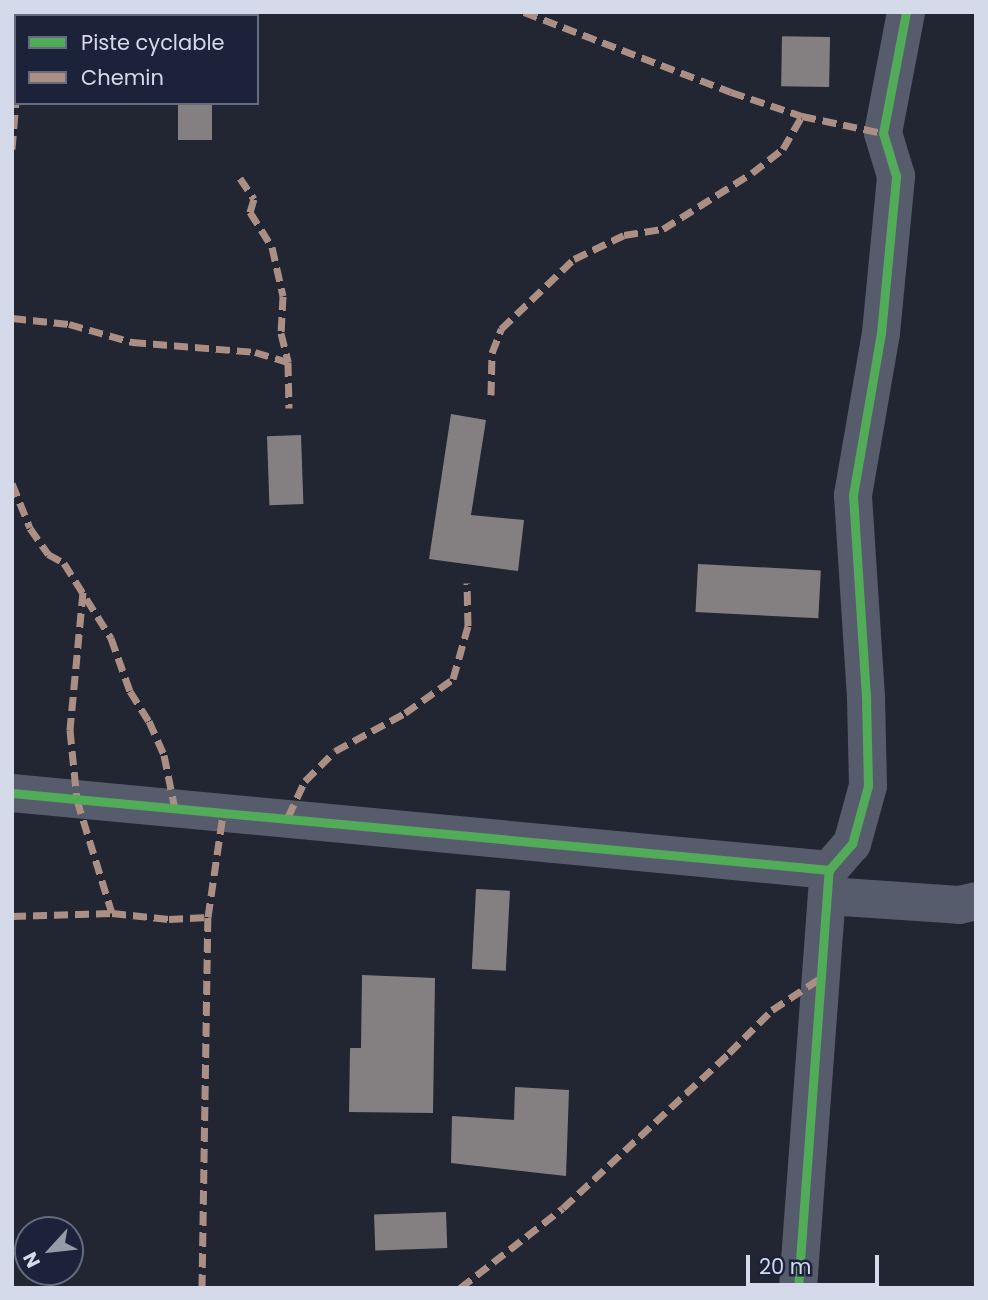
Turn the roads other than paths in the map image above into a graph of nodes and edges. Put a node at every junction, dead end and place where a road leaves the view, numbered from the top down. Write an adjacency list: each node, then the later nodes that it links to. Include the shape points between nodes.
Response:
1 (906, 12): 3 (street, via 883,133 896,176 881,333 853,495 868,786 852,844)
2 (12, 793): 3 (street)
3 (829, 883): 4 (street, via 959,905); 5 (street)
4 (976, 901)
5 (798, 1288)

